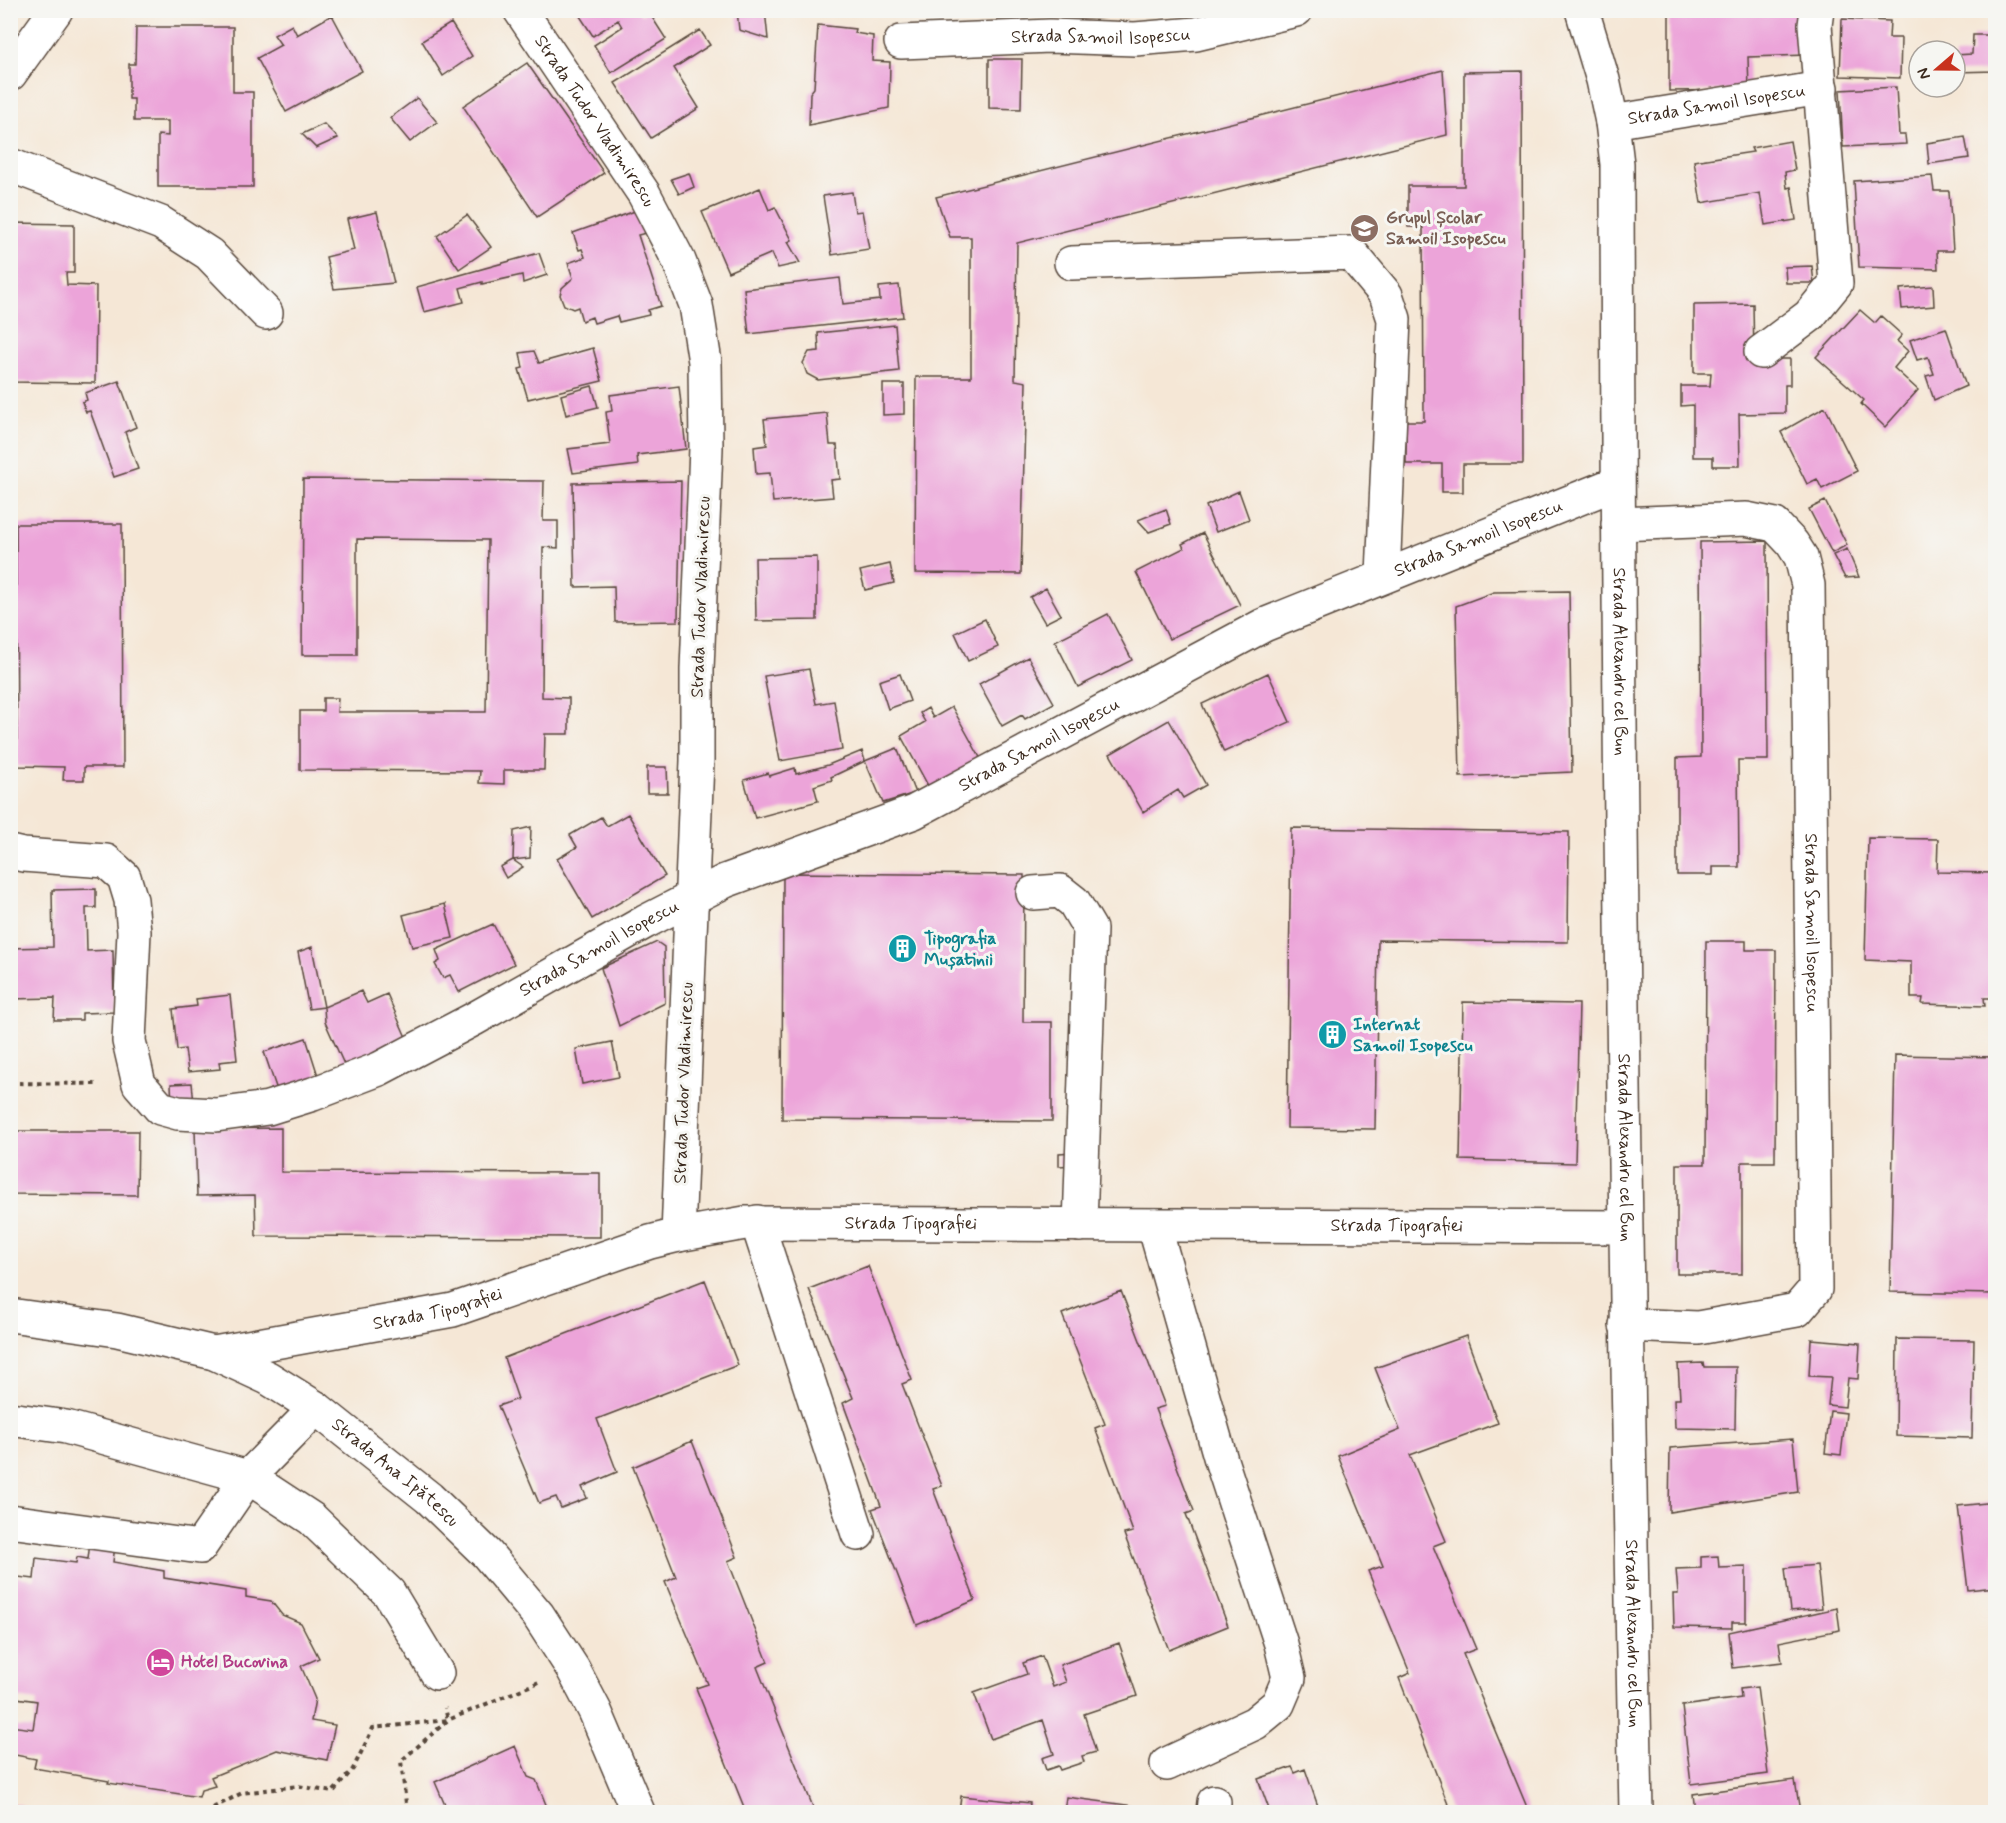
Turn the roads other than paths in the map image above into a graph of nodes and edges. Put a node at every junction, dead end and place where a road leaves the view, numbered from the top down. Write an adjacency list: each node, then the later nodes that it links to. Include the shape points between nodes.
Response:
1 (56, 10): 7 (street)
2 (520, 10): 19 (street, Strada Tudor Vladimirescu, via 644,194 679,261 696,305 705,362 706,448)
3 (1296, 10): 6 (street, Strada Samoil Isopescu, via 1196,34 1135,39 1050,36)
4 (1582, 10): 9 (street, Strada Samoil Isopescu)
5 (1817, 10): 8 (street)
6 (901, 42)
7 (10, 74)
8 (1821, 88): 9 (street, Strada Samoil Isopescu); 13 (street, via 1836,283 1809,316)
9 (1612, 122): 14 (street, Strada Samoil Isopescu, via 1617,164)
10 (10, 165): 12 (street, via 161,223 209,254)
11 (1071, 263): 16 (street, via 1351,253 1386,295 1394,319)
12 (266, 313)
13 (1761, 352)
14 (1617, 483): 15 (street, Strada Alexandru cel Bun); 16 (street, Strada Samoil Isopescu)
15 (1618, 524): 23 (street, Strada Alexandru cel Bun); 26 (street, Strada Samoil Isopescu, via 1746,519 1775,525 1801,557 1808,585 1815,1289 1797,1310 1698,1328)
16 (1383, 576): 19 (street, Strada Samoil Isopescu, via 1264,625 914,812 725,881)
17 (10, 852): 19 (street, Strada Samoil Isopescu, via 106,861 124,877 134,932 129,1041 139,1084 160,1108 178,1113 216,1115 268,1108 379,1069)
18 (1033, 892): 21 (street, via 1060,891 1074,902 1089,929)
19 (691, 898): 24 (street, Strada Tudor Vladimirescu)
20 (758, 1222): 21 (street, Strada Tipografiei); 24 (street, Strada Tipografiei); 32 (street)
21 (1080, 1225): 22 (street, Strada Tipografiei)
22 (1154, 1225): 23 (street, Strada Tipografiei); 34 (street, via 1289,1678 1278,1704 1255,1723)
23 (1625, 1227): 26 (street, Strada Alexandru cel Bun)
24 (678, 1234): 27 (street, Strada Tipografiei, via 453,1310)
25 (10, 1315): 27 (street, Strada Ana Ipătescu, via 117,1330)
26 (1626, 1325): 36 (street, Strada Alexandru cel Bun)
27 (214, 1353): 28 (street, Strada Ana Ipătescu, via 268,1378)
28 (316, 1408): 30 (street); 35 (street, Strada Ana Ipătescu, via 429,1498 487,1554 538,1615 595,1711)
29 (10, 1419): 30 (street, via 66,1427)
30 (248, 1477): 31 (street, via 200,1547); 33 (street, via 312,1519 389,1593)
31 (10, 1521)
32 (858, 1534)
33 (437, 1673)
34 (1167, 1764)
35 (638, 1812)
36 (1635, 1812)

